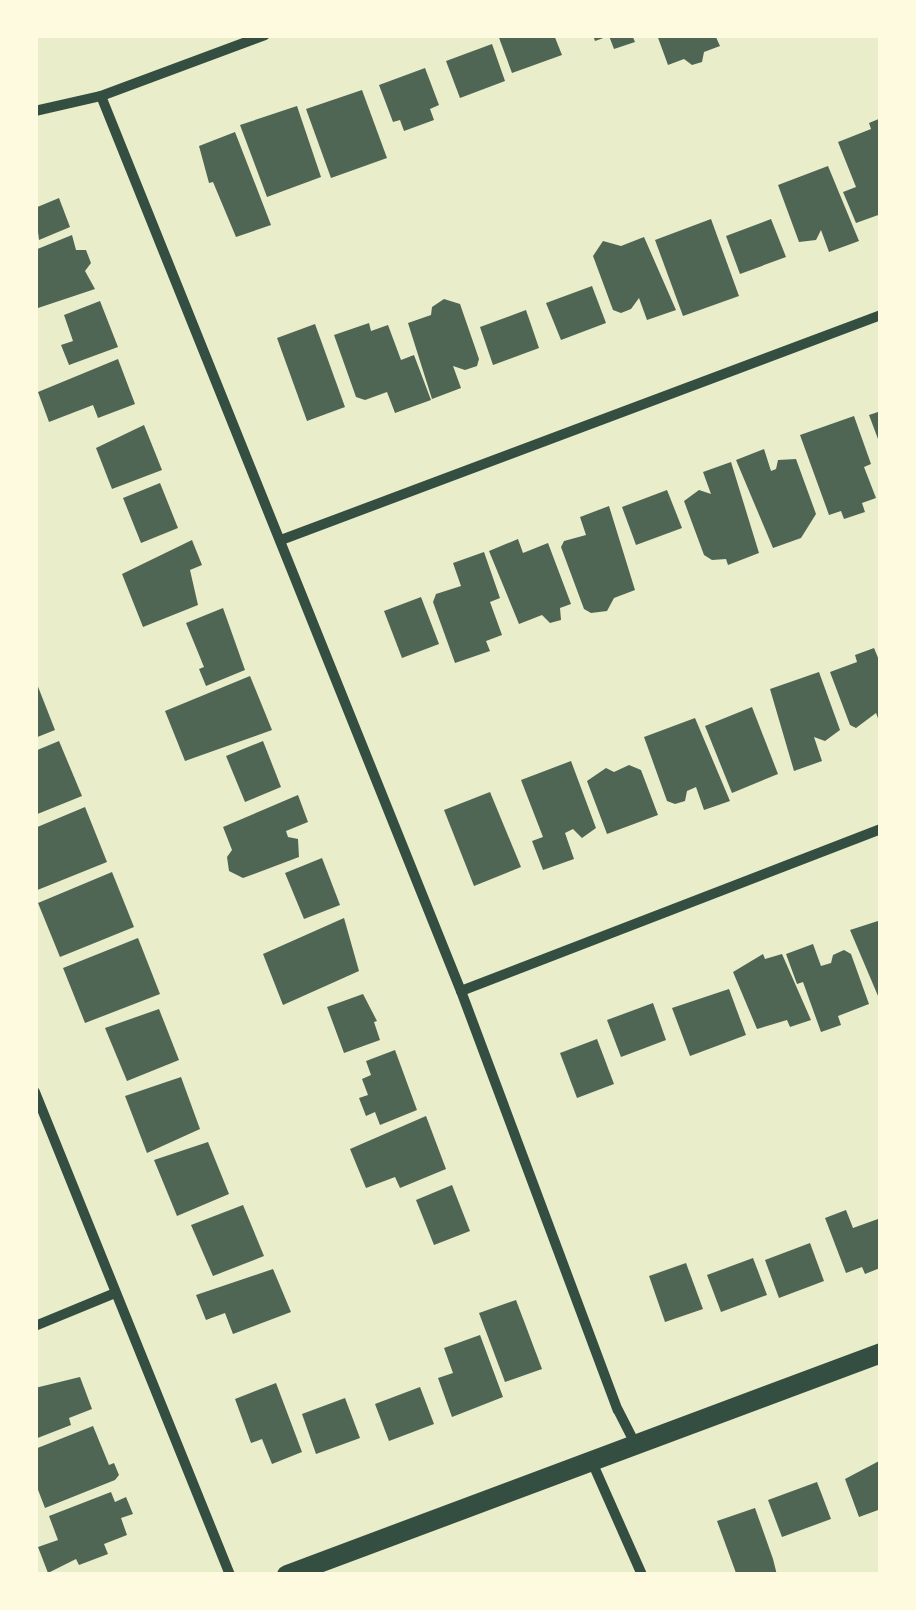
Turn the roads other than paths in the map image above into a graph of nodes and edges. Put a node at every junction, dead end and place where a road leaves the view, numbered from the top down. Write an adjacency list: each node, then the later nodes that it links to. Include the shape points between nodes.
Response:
1 (265, 35): 2 (street)
2 (101, 96): 3 (street); 5 (street)
3 (35, 111)
4 (881, 315): 5 (street)
5 (281, 540): 7 (street)
6 (881, 829): 7 (street)
7 (461, 991): 12 (street)
8 (35, 1092): 9 (street)
9 (115, 1293): 10 (street); 14 (street)
10 (35, 1326)
11 (881, 1352): 12 (main road)
12 (635, 1443): 13 (main road)
13 (590, 1459): 15 (main road); 16 (street)
14 (230, 1575)
15 (286, 1575)
16 (642, 1575)

